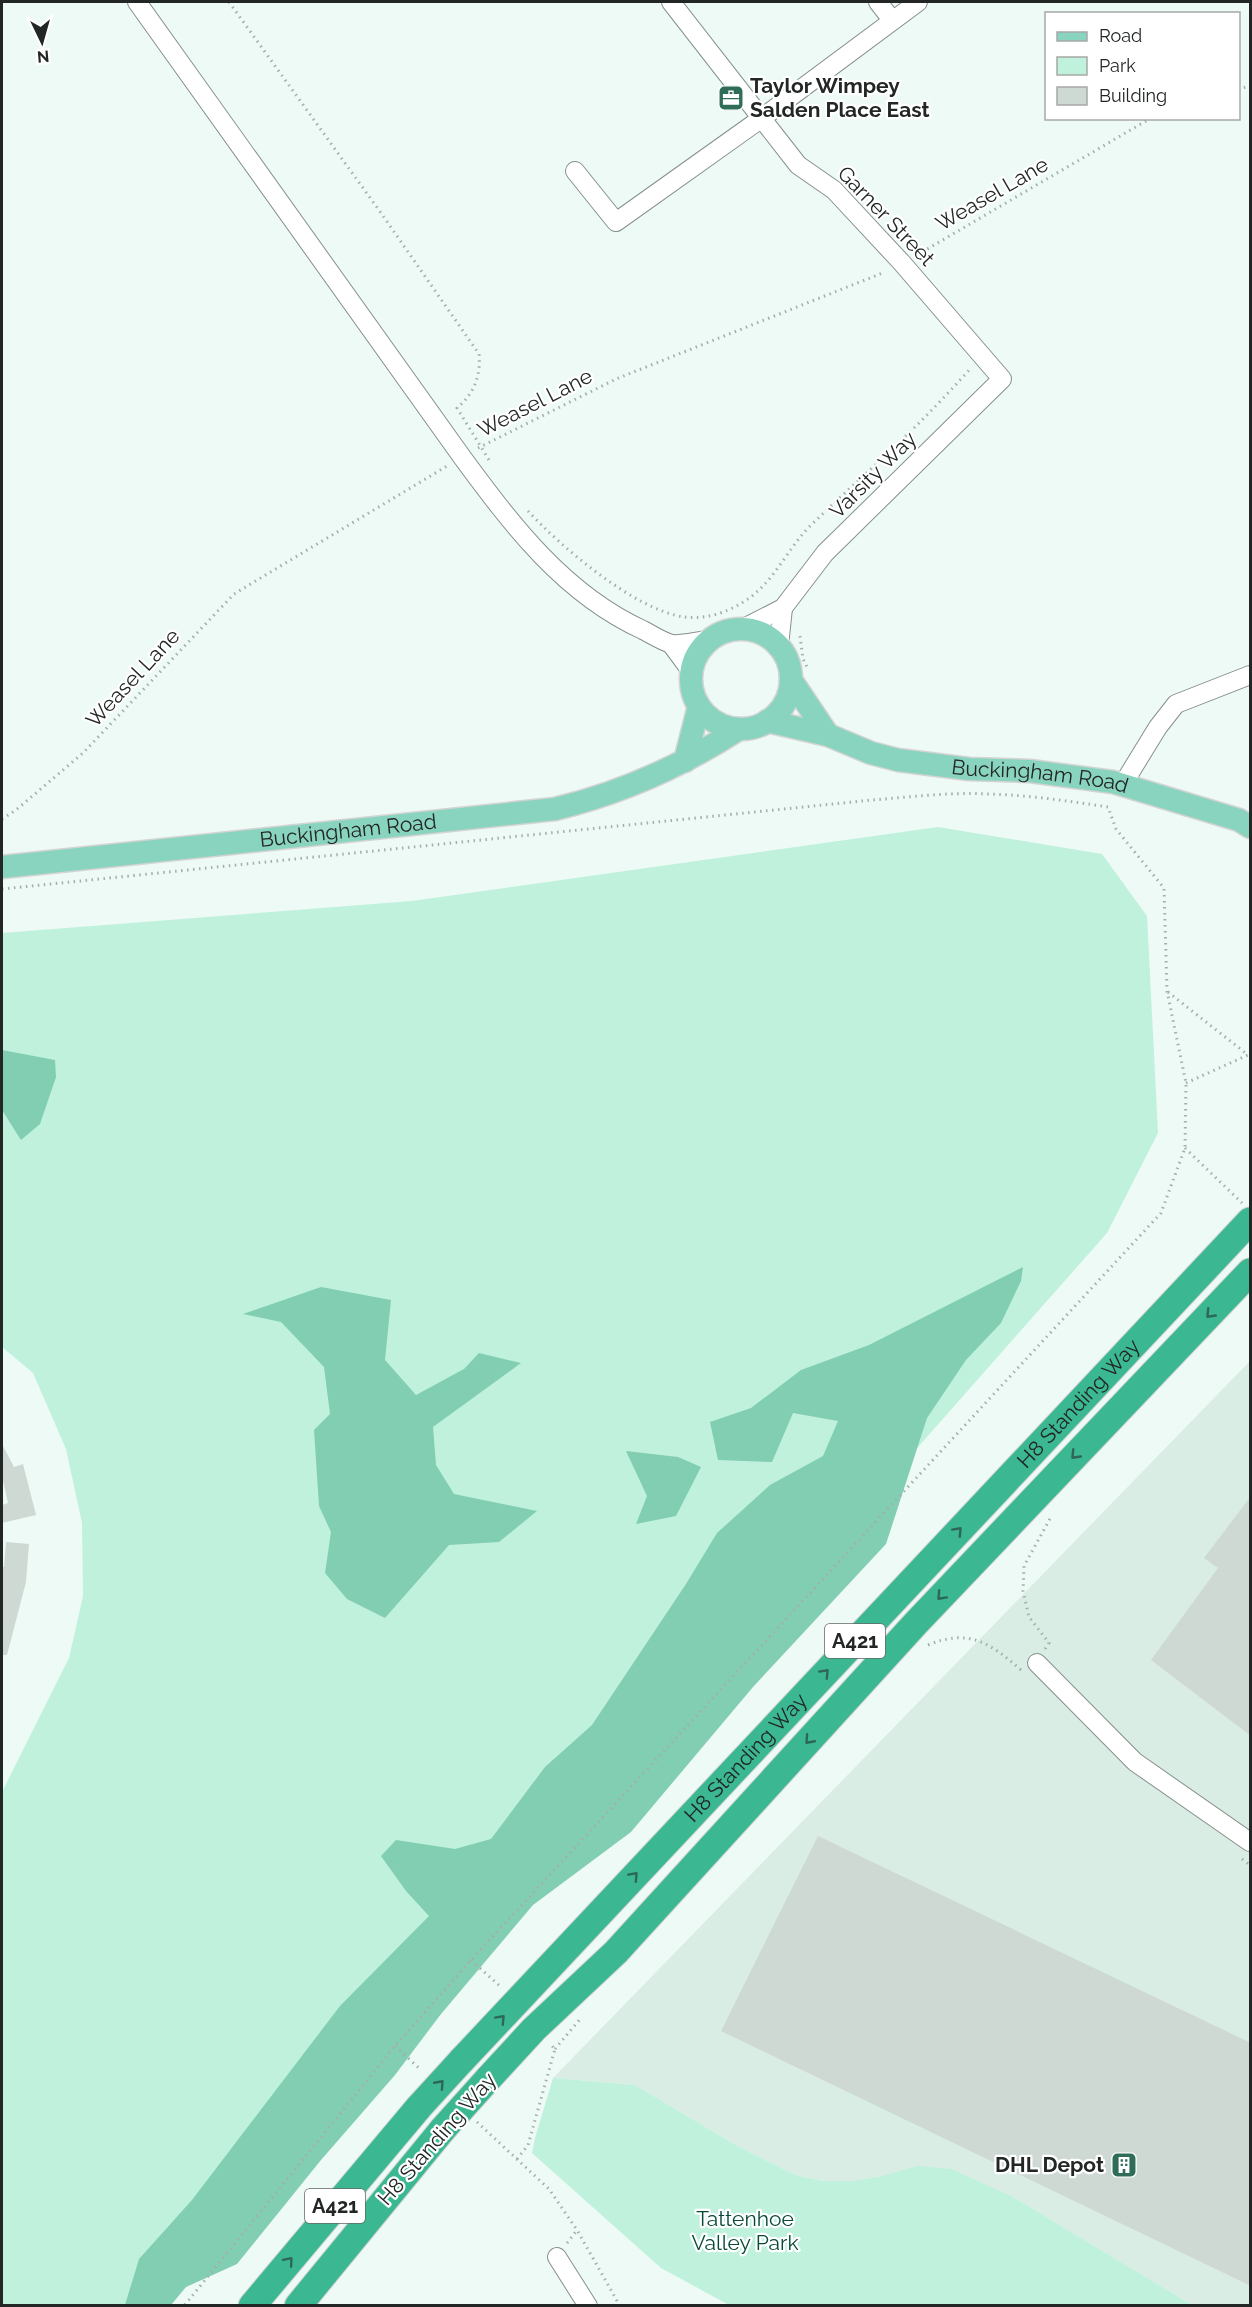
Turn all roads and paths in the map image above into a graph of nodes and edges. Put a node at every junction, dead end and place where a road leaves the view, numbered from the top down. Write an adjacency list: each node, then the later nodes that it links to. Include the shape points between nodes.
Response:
1 (137, 2): 14 (street)
2 (229, 2): 13 (path, via 479,354 478,378 457,408)
3 (671, 2): 7 (street, Garner Street)
4 (878, 2): 6 (street)
5 (918, 2): 6 (street)
6 (892, 20): 7 (street)
7 (762, 118): 9 (street, via 616,222); 10 (street, Garner Street, via 798,165 834,190)
8 (1148, 120): 10 (path, Weasel Lane)
9 (575, 171)
10 (902, 263): 11 (street, Garner Street); 13 (path, Weasel Lane, via 616,379)
11 (983, 356): 12 (street, Garner Street); 17 (path, via 918,425 807,529)
12 (1002, 379): 18 (street, Varsity Way, via 825,553)
13 (481, 447): 14 (path, Weasel Lane); 15 (path)
14 (462, 457): 23 (street, via 505,516 583,595 621,620); 34 (path, Weasel Lane, via 234,594 83,753)
15 (493, 468)
16 (522, 504): 17 (path, via 614,585 667,613 704,617 723,612 747,600)
17 (771, 576): 18 (path)
18 (794, 593): 19 (street, Varsity Way)
19 (783, 608): 21 (street); 24 (street)
20 (800, 628): 27 (path)
21 (742, 629): 22 (main road); 24 (main road, via 766,635)
22 (709, 640): 23 (street); 25 (main road)
23 (671, 644): 25 (street)
24 (778, 646): 27 (main road)
25 (691, 671): 28 (main road, via 692,689)
26 (1251, 675): 33 (street, via 1176,704)
27 (801, 678): 29 (main road); 31 (main road)
28 (699, 706): 30 (main road, via 716,722); 32 (main road)
29 (767, 721): 30 (main road); 31 (main road, Buckingham Road)
30 (739, 729): 32 (main road, Buckingham Road)
31 (828, 735): 33 (main road, Buckingham Road, via 898,760 969,770 1030,771)
32 (685, 760): 36 (main road, Buckingham Road, via 614,792 555,809)
33 (1123, 784): 35 (main road, Buckingham Road)
34 (2, 819)
35 (1251, 827)
36 (2, 867)
37 (2, 889): 38 (path, via 872,800 943,794 1044,797 1108,807 1116,829 1164,888)
38 (1167, 991): 39 (path); 40 (path)
39 (1249, 1056): 40 (path)
40 (1186, 1083): 41 (path)
41 (1185, 1148): 42 (path); 49 (path, via 1161,1213)
42 (1246, 1212): 60 (highway, H8 Standing Way / A421, one-way to 42, bridge, via 460,2061)
43 (1251, 1272): 52 (highway, H8 Standing Way / A421, one-way to 52, via 916,1623 616,1952)
44 (1053, 1513): 46 (path, via 1024,1566 1023,1591 1029,1617 1049,1643)
45 (921, 1648): 46 (path, via 948,1637 971,1638)
46 (1033, 1670): 47 (street, via 1135,1762)
47 (1246, 1850): 48 (path)
48 (1251, 1865)
49 (471, 1960): 50 (path); 53 (path)
50 (502, 1988)
51 (584, 2014): 54 (path)
52 (534, 2029): 54 (path); 61 (highway, H8 Standing Way / A421, bridge, via 443,2129)
53 (395, 2046): 55 (path); 59 (path)
54 (555, 2049): 57 (path, via 528,2145)
55 (422, 2070)
56 (474, 2119): 57 (path)
57 (517, 2159): 63 (path, via 549,2189)
58 (557, 2257): 62 (street)
59 (184, 2306)
60 (252, 2306)
61 (298, 2306)
62 (588, 2306)
63 (620, 2306)

